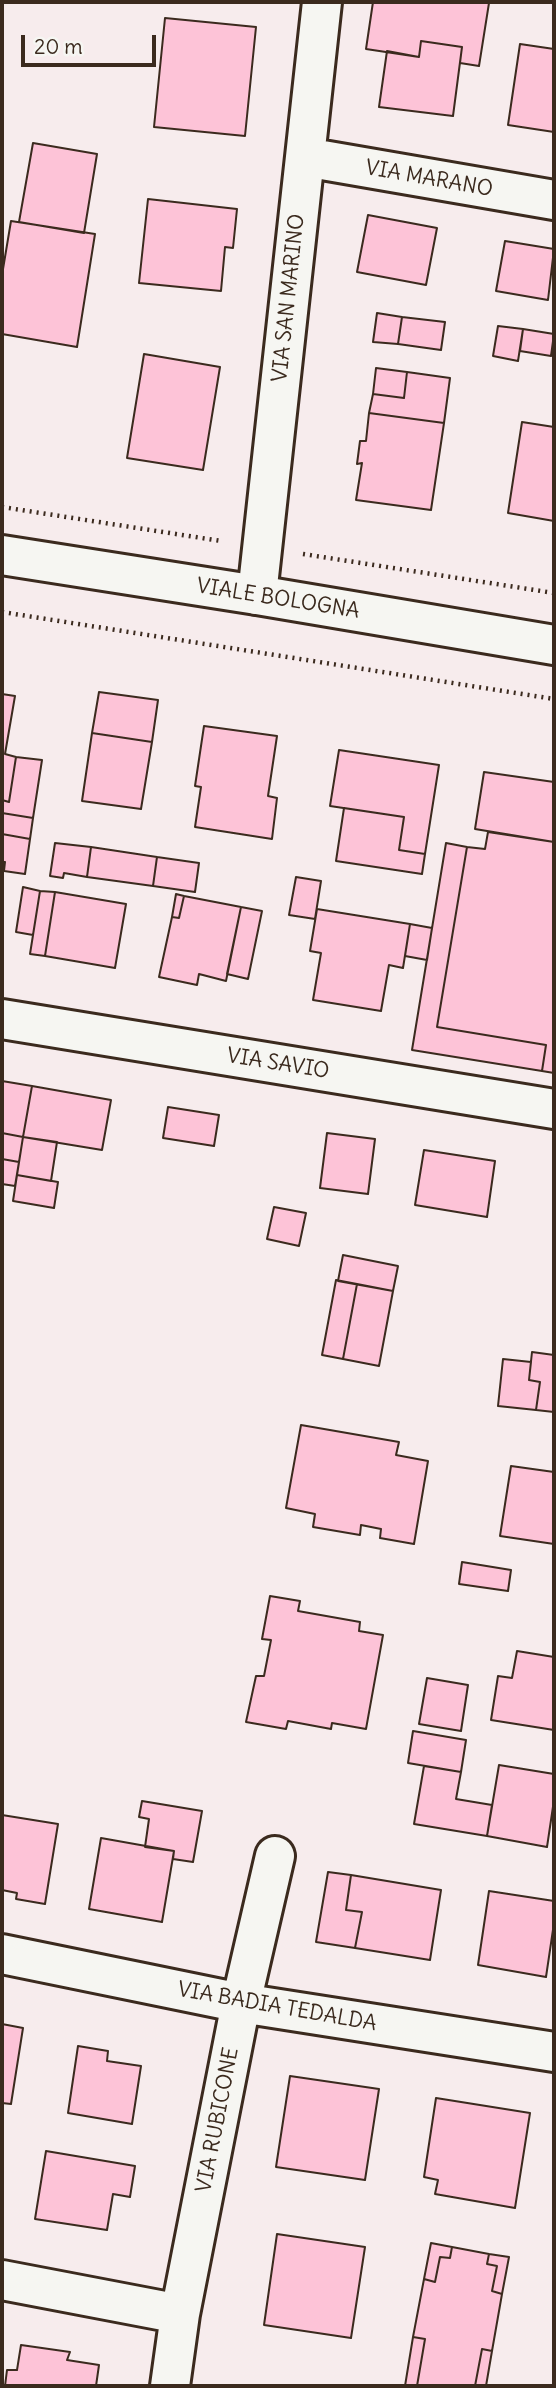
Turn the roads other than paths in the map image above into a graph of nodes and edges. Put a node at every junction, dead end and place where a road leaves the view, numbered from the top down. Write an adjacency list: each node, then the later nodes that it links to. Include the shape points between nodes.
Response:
1 (322, 2): 2 (street, VIA SAN MARINO)
2 (304, 158): 3 (street, VIA MARANO); 5 (street, VIA SAN MARINO)
3 (554, 200)
4 (2, 555): 5 (street, VIALE BOLOGNA)
5 (257, 594): 6 (street, VIALE BOLOGNA)
6 (554, 645)
7 (2, 1019): 8 (street, VIA SAVIO)
8 (554, 1109)
9 (275, 1856): 11 (street, VIA RUBICONE)
10 (2, 1954): 11 (street, VIA BADIA TEDALDA)
11 (241, 2003): 12 (street, VIA BADIA TEDALDA); 14 (street, VIA RUBICONE)
12 (554, 2052)
13 (2, 2280): 14 (street)
14 (180, 2314): 15 (street, VIA RUBICONE)
15 (170, 2386)

